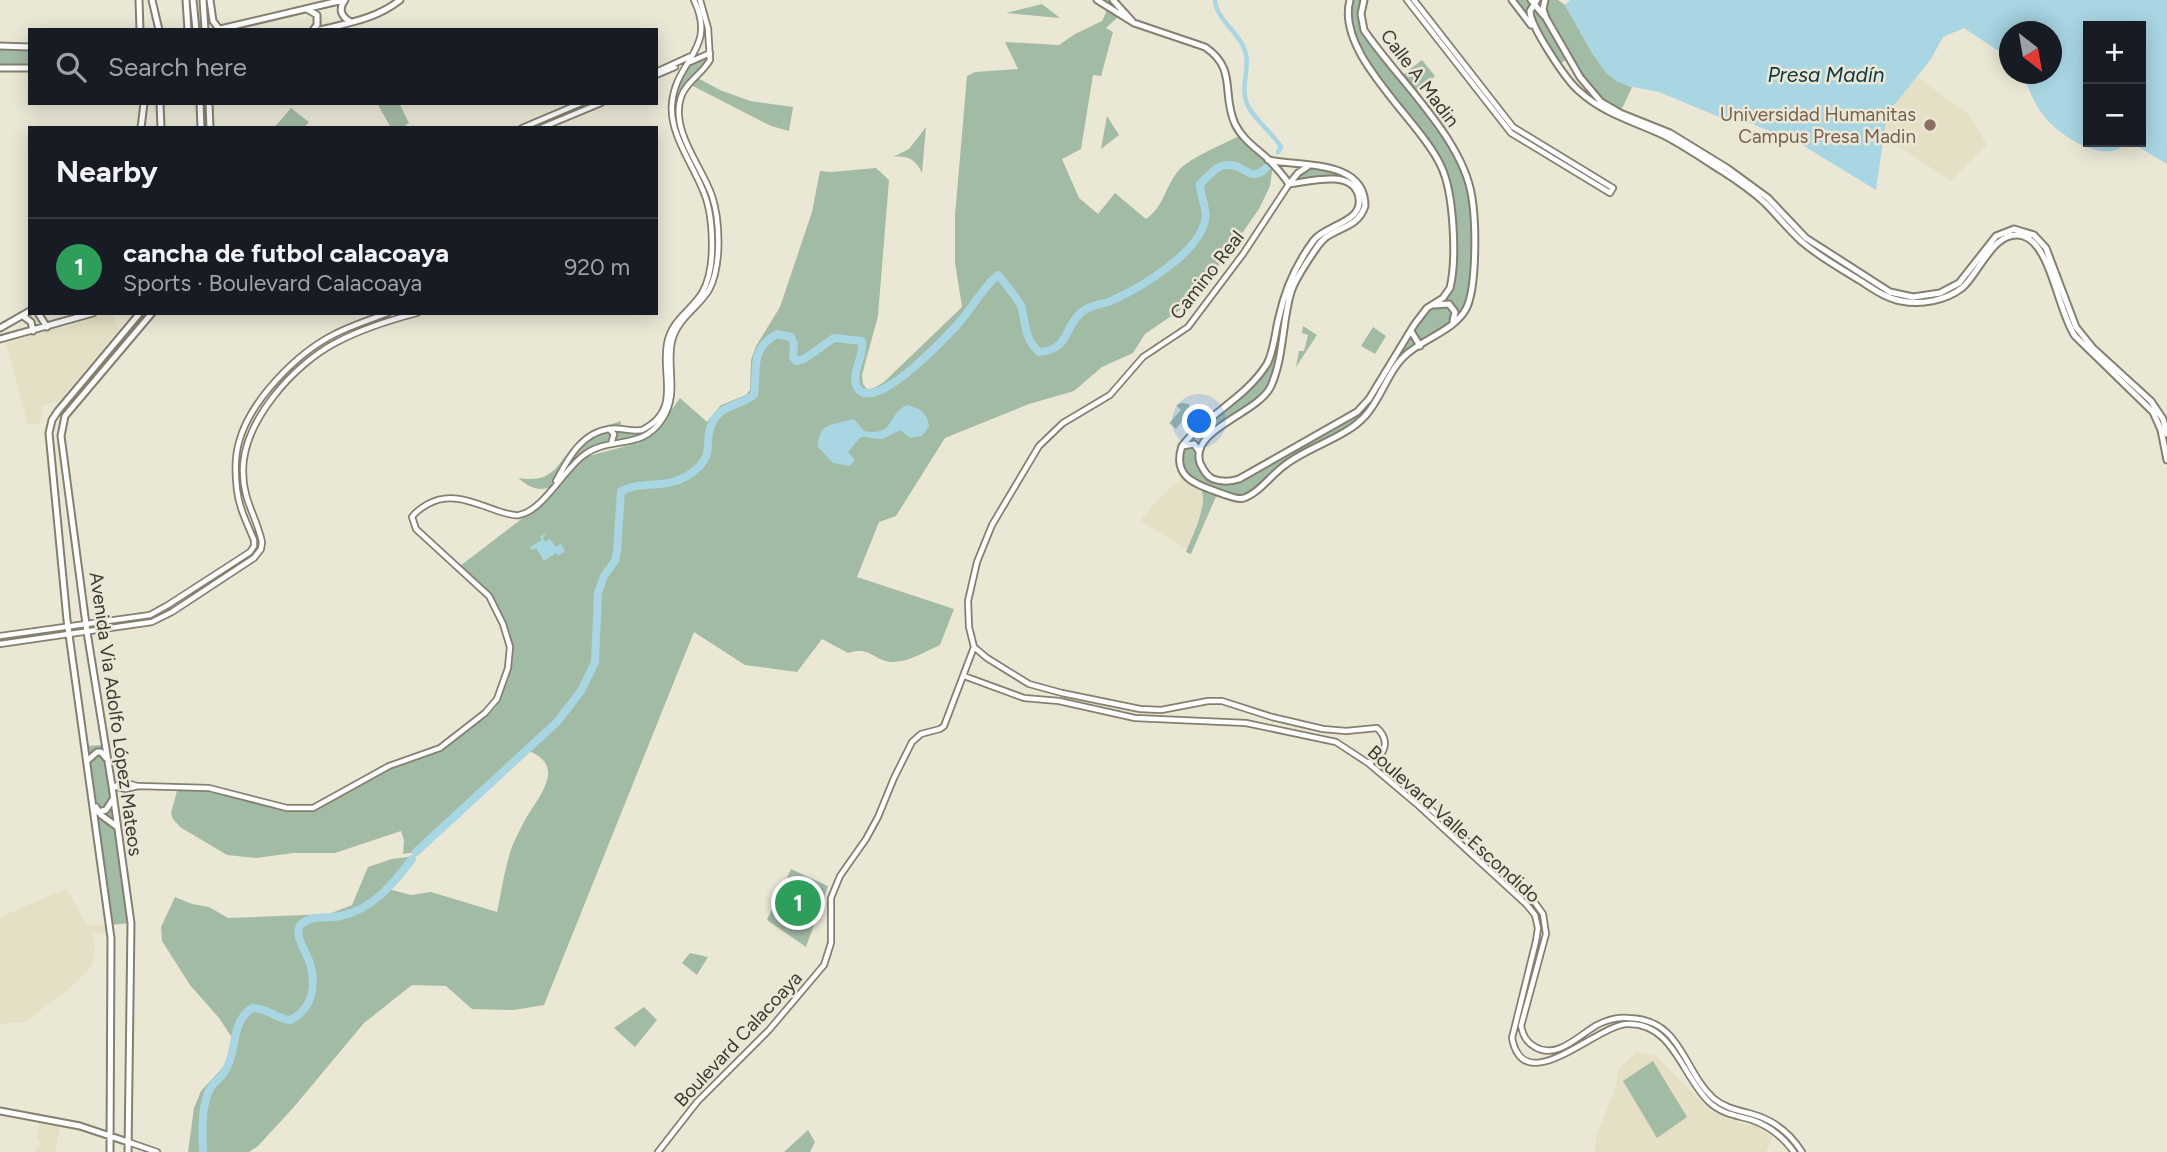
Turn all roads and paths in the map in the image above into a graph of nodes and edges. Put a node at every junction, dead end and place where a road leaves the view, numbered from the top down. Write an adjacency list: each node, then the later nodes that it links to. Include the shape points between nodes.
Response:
1 (139, 0): 24 (main road)
2 (152, 0): 25 (main road)
3 (186, 0): 26 (main road)
4 (193, 0): 27 (main road)
5 (203, 0): 28 (main road)
6 (210, 0): 29 (main road)
7 (344, 0): 20 (main road); 22 (main road, via 341,13)
8 (400, 0): 22 (main road)
9 (694, 0): 36 (street, via 701,22)
10 (700, 0): 37 (street)
11 (1097, 0): 23 (main road)
12 (1114, 0): 23 (main road)
13 (1350, 0): 64 (main road, via 1347,20 1352,37 1445,175 1452,204 1452,282 1448,293)
14 (1364, 0): 73 (main road, Calle A Madin, via 1364,30 1446,137 1465,172 1473,207 1473,290 1465,310)
15 (1407, 0): 59 (street, via 1498,119 1511,133)
16 (1414, 0): 59 (street, via 1508,122)
17 (1512, 0): 33 (main road)
18 (1545, 0): 21 (main road)
19 (1534, 1): 21 (main road); 33 (main road, via 1530,16)
20 (306, 9): 30 (main road); 31 (main road, via 317,15)
21 (1546, 18): 38 (main road)
22 (353, 22): 32 (main road)
23 (1134, 23): 60 (main road, via 1215,54 1226,70 1235,125)
24 (140, 28)
25 (159, 28)
26 (188, 28)
27 (196, 28)
28 (205, 28)
29 (216, 28)
30 (238, 28)
31 (314, 28)
32 (328, 28)
33 (1544, 41): 40 (main road)
34 (0, 46): 35 (main road)
35 (28, 47)
36 (698, 49): 37 (street); 39 (street); 43 (street, via 687,60)
37 (710, 50): 39 (street); 46 (street, via 707,65)
38 (1568, 59): 40 (main road); 85 (main road, via 1601,102 1670,133 1727,168 1768,198 1813,244 1900,296 1922,297 1950,289 2005,231 2034,235 2046,248 2076,327 2151,401)
39 (689, 62): 44 (street); 45 (street)
40 (1558, 64): 89 (main road, via 1597,106 1668,138 1724,172 1764,202 1810,247 1890,298 1923,302 1944,297 1969,280 1999,242 2014,235 2031,239 2041,250 2071,330 2153,412)
41 (0, 68): 42 (main road)
42 (28, 68)
43 (658, 72)
44 (658, 72)
45 (679, 81): 46 (street); 84 (street, via 672,109 709,210 710,271 701,294 675,322 668,338 668,386 660,416 642,430)
46 (687, 84): 86 (street, via 680,105 681,125 714,204 715,273 708,292 674,332 672,393 663,418 645,436)
47 (144, 105): 53 (main road)
48 (160, 105): 54 (main road)
49 (200, 105): 55 (main road)
50 (209, 105): 56 (main road)
51 (576, 105): 57 (street)
52 (596, 105): 58 (street)
53 (141, 126)
54 (162, 126)
55 (201, 126)
56 (210, 126)
57 (527, 126)
58 (546, 126)
59 (1529, 141): 59 (street, via 1610,193 1613,188)
60 (1270, 160): 61 (main road); 63 (main road)
61 (1313, 166): 62 (main road, via 1322,172); 63 (main road); 81 (main road, via 1335,169 1357,181 1365,206 1356,222 1319,244 1296,280)
62 (1318, 180): 63 (main road); 80 (main road, via 1350,183 1358,194 1358,207 1352,216 1318,236 1293,273 1269,361)
63 (1289, 184): 99 (street, Camino Real, via 1188,327 1143,357 1110,395 1063,423 1035,453 992,525 977,562 967,613)
64 (1429, 307): 73 (main road, via 1450,304 1455,312); 77 (main road)
65 (28, 312): 72 (main road)
66 (39, 315): 74 (main road)
67 (86, 315): 74 (main road)
68 (138, 315): 94 (main road, Avenida Via Adolfo López Mateos, via 50,426)
69 (150, 315): 93 (main road, Avenida Via Adolfo López Mateos, via 65,416 62,427)
70 (383, 315): 93 (street, via 332,336 306,353 276,382 247,424 237,454 236,488 254,546 250,552 158,611)
71 (409, 315): 95 (street, via 336,342 287,381 264,411 248,438 243,470 247,502 260,536 261,549 254,558 162,618)
72 (23, 316): 75 (main road); 76 (main road, via 31,321)
73 (1452, 324): 79 (main road)
74 (47, 327): 76 (main road)
75 (0, 328)
76 (33, 331): 78 (main road)
77 (1411, 331): 79 (main road); 90 (main road, via 1357,412)
78 (0, 339)
79 (1420, 346): 91 (main road, via 1401,360 1364,417 1294,458)
80 (1260, 372): 81 (main road, via 1270,375); 82 (main road)
81 (1271, 386): 83 (main road, via 1264,398)
82 (1236, 400): 83 (main road, via 1238,410); 87 (main road)
83 (1247, 410): 88 (main road, via 1212,433)
84 (609, 429): 86 (street, via 614,438); 92 (street, via 579,444)
85 (2167, 434)
86 (611, 444): 92 (street, via 585,453)
87 (1182, 446): 88 (main road, via 1194,444); 91 (main road, via 1181,470 1200,485 1238,499)
88 (1199, 451): 90 (main road, via 1208,476 1222,482)
89 (2167, 460)
90 (1259, 468): 91 (main road, via 1267,471)
91 (1267, 480)
92 (552, 488): 113 (street, via 521,515 454,497 433,501 412,517 416,529 489,596 510,647 497,699 447,744 399,761 324,804 304,810 209,788)
93 (86, 624): 94 (street); 95 (main road, Avenida Via Adolfo López Mateos)
94 (67, 626): 96 (main road, Avenida Via Adolfo López Mateos); 97 (street)
95 (87, 632): 96 (street); 110 (main road, Avenida Via Adolfo López Mateos)
96 (68, 635): 98 (street); 111 (main road, Avenida Via Adolfo López Mateos)
97 (0, 636)
98 (0, 644)
99 (974, 647): 100 (street); 101 (street, via 1021,680)
100 (964, 676): 102 (street, Boulevard Valle Escondido, via 1013,695); 128 (street, Boulevard Calacoaya, via 940,729 912,742 878,817 840,876 831,898 831,943 824,965 764,1036 696,1102)
101 (1062, 692): 102 (street); 103 (street, via 1140,709)
102 (1059, 701): 105 (street, Boulevard Valle Escondido, via 1135,718)
103 (1188, 705): 104 (street, via 1222,701); 105 (street)
104 (1247, 710): 106 (street, via 1250,715); 107 (street)
105 (1187, 721): 106 (street, Boulevard Valle Escondido)
106 (1245, 723): 108 (street, Boulevard Valle Escondido)
107 (1338, 731): 108 (street); 109 (street, via 1377,728 1385,747)
108 (1336, 742): 112 (street, Boulevard Valle Escondido)
109 (1380, 757): 112 (street); 118 (street, Boulevard Valle Escondido, via 1387,771 1531,897 1543,914 1546,933 1521,1026)
110 (108, 761): 111 (main road, via 97,752); 113 (main road, Avenida Via Adolfo López Mateos)
111 (87, 762): 115 (main road, Avenida Via Adolfo López Mateos)
112 (1368, 763): 119 (street, Boulevard Valle Escondido, via 1535,915 1536,941)
113 (112, 786): 114 (main road, Avenida Via Adolfo López Mateos)
114 (114, 798): 116 (main road, via 106,810); 117 (main road, Avenida Via Adolfo López Mateos)
115 (93, 801): 116 (main road); 123 (main road, Avenida Via Adolfo López Mateos, via 111,938)
116 (98, 812): 117 (main road)
117 (117, 827): 124 (main road, Avenida Via Adolfo López Mateos, via 131,923)
118 (1525, 1039): 119 (street); 120 (street)
119 (1513, 1045): 121 (street, via 1522,1058)
120 (1545, 1051): 121 (street); 130 (street, via 1558,1049 1616,1018 1655,1024 1675,1041 1714,1098 1732,1110 1772,1122 1789,1134)
121 (1538, 1064): 129 (street, via 1561,1057 1609,1028 1641,1025 1661,1035 1710,1102 1730,1116 1770,1128)
122 (0, 1111): 123 (main road)
123 (110, 1134): 124 (main road); 125 (main road, Avenida Via Adolfo López Mateos)
124 (128, 1142): 126 (main road, Avenida Via Adolfo López Mateos); 127 (street)
125 (110, 1152)
126 (128, 1152)
127 (157, 1152)
128 (658, 1152)
129 (1794, 1152)
130 (1802, 1152)

